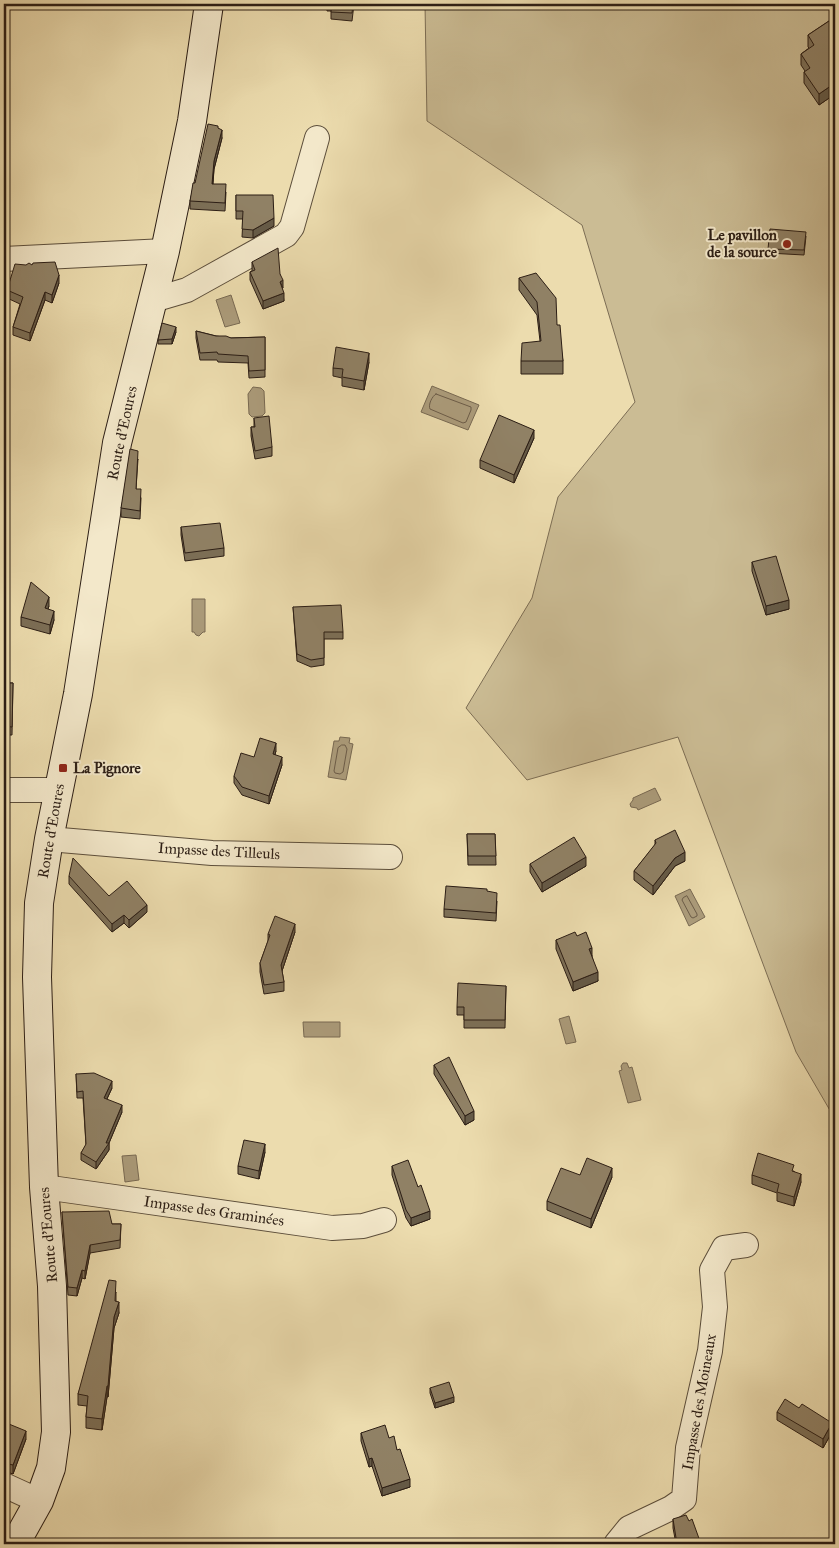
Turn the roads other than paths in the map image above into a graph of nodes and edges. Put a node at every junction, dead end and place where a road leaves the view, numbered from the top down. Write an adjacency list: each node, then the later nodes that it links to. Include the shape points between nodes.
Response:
1 (209, 4): 3 (street, Route d'Eoures, via 192,121)
2 (317, 138): 5 (street, via 292,227 286,235 187,290)
3 (165, 251): 4 (street); 5 (street, Route d'Eoures)
4 (4, 259)
5 (153, 300): 7 (street, Route d'Eoures, via 118,443 78,694)
6 (4, 790): 7 (street)
7 (58, 790): 8 (street, Route d'Eoures)
8 (49, 840): 9 (street, Impasse des Tilleuls, via 212,853); 10 (street, Route d'Eoures, via 39,903 38,968)
9 (390, 857)
10 (44, 1188): 11 (street, Impasse des Graminées, via 332,1228 363,1226); 14 (street, Route d'Eoures, via 52,1286 56,1432 50,1468)
11 (384, 1220)
12 (746, 1245): 16 (street, Impasse des Moineaux, via 724,1248 712,1270 715,1307 710,1351 688,1448 684,1499 629,1528)
13 (4, 1485): 14 (street)
14 (39, 1501): 15 (street, Route d'Eoures)
15 (15, 1544)
16 (616, 1544)

